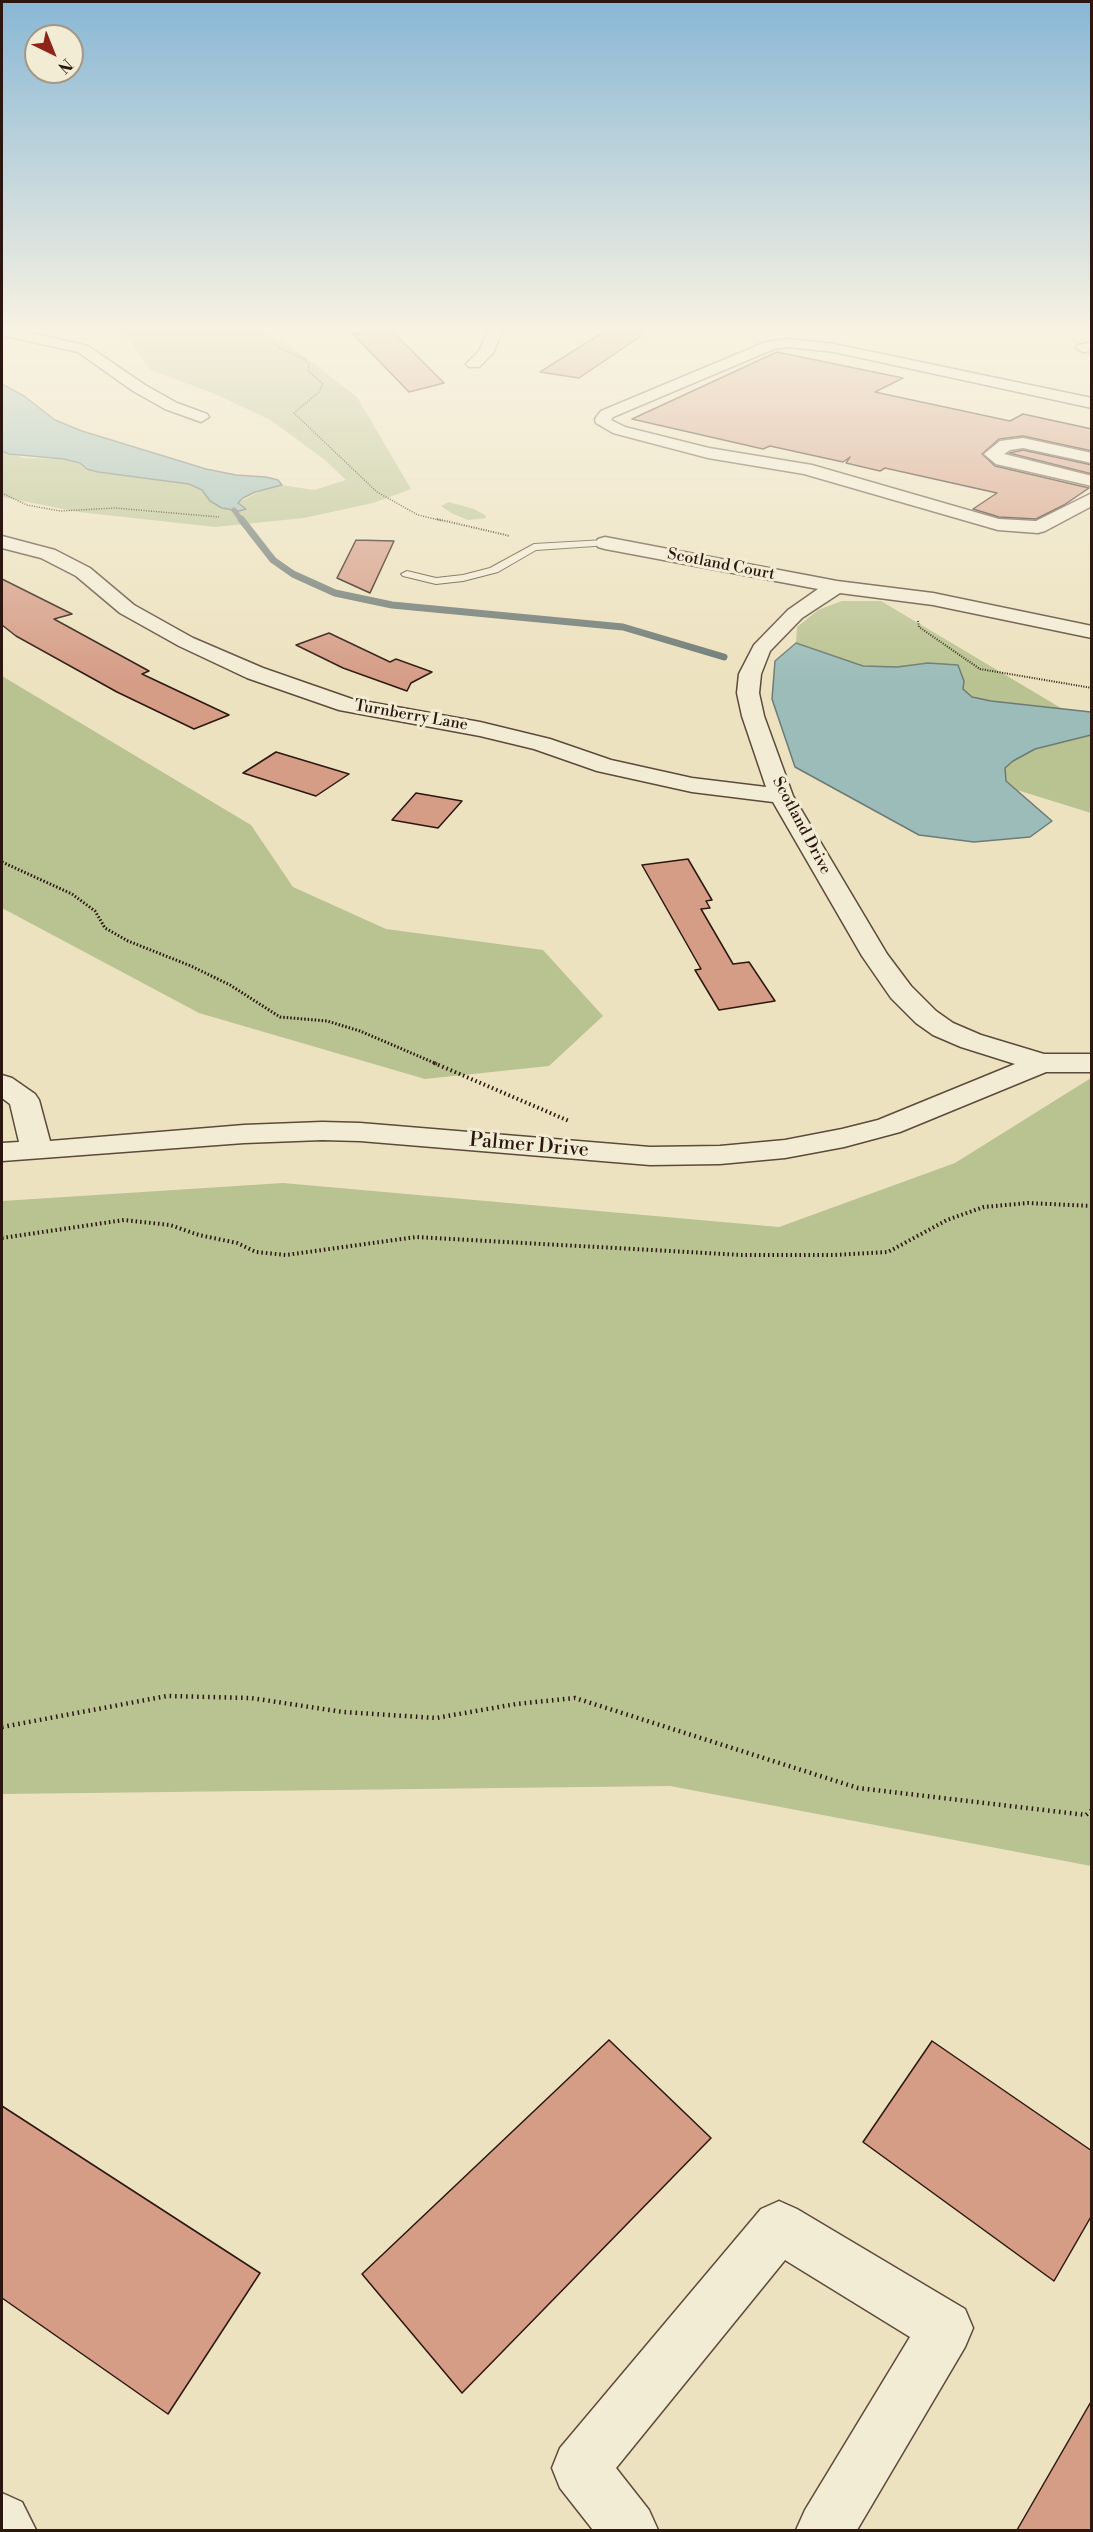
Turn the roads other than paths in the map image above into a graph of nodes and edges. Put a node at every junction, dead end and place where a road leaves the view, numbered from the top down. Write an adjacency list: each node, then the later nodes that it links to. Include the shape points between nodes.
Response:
1 (685, 447): 6 (street, via 806,469 998,524 1038,527)
2 (1003, 447): 5 (street, via 992,454 1002,460)
3 (1042, 447): 4 (street)
4 (1092, 458)
5 (1092, 481)
6 (1092, 498)
7 (2, 542): 12 (street, Turnberry Lane, via 48,554 83,572 127,609 186,642 255,673 347,705 480,729 542,744 605,766 692,785)
8 (605, 543): 9 (lane, via 534,547 494,570 463,578 436,580); 10 (street, Scotland Court)
9 (408, 574)
10 (837, 587): 11 (street, via 918,597); 12 (street, Scotland Drive, via 795,614 761,649 750,674 748,693 753,716)
11 (1092, 632)
12 (781, 796): 13 (street, Scotland Drive, via 874,956 909,1000 943,1029)
13 (1042, 1063): 14 (street, Scotland Drive); 16 (street, Palmer Drive, via 889,1126 785,1149 720,1155 620,1154 322,1131)
14 (1092, 1063)
15 (2, 1084): 16 (street, via 24,1100)
16 (37, 1151): 17 (street, Palmer Drive)
17 (2, 1152)
18 (2, 2522): 19 (street)
19 (7, 2530)
20 (629, 2530): 21 (street, via 580,2468 779,2227 946,2328)
21 (825, 2530)

